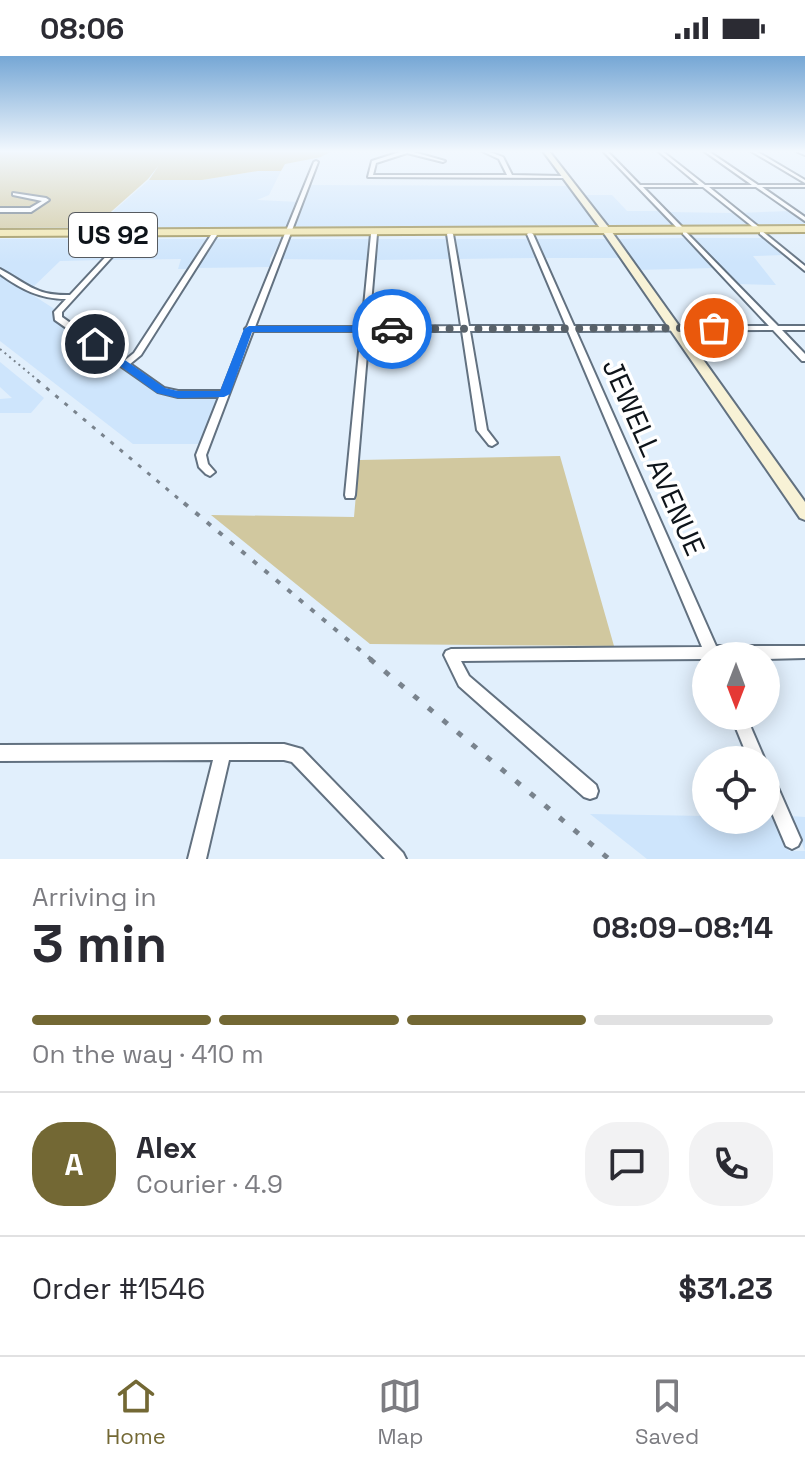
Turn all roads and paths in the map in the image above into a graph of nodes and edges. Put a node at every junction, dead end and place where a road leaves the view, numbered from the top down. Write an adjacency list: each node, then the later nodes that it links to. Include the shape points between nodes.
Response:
1 (306, 188): 18 (street)
2 (572, 188): 11 (street)
3 (641, 188): 12 (street)
4 (706, 188): 13 (street)
5 (761, 188): 10 (street)
6 (15, 194): 8 (street, via 46,200)
7 (0, 204): 8 (street)
8 (41, 204): 9 (street, via 28,210)
9 (0, 210)
10 (805, 219)
11 (606, 229): 12 (main road, US 92); 14 (main road, US 92); 21 (main road, US 92); 25 (street)
12 (683, 231): 13 (main road, US 92); 13 (main road, US 92); 26 (street)
13 (760, 231): 15 (main road, US 92); 15 (main road, US 92); 22 (street)
14 (450, 232): 18 (main road, US 92); 20 (main road, US 92); 21 (main road, US 92); 30 (street)
15 (803, 232)
16 (130, 233): 17 (main road, US 92); 19 (main road, US 92); 19 (main road, US 92); 24 (street)
17 (214, 233): 18 (main road, US 92); 33 (street, via 137,355)
18 (289, 233): 20 (main road, US 92); 28 (street)
19 (0, 234)
20 (374, 234): 29 (street)
21 (530, 234): 31 (street, JEWELL AVENUE)
22 (805, 269)
23 (0, 271): 24 (street, via 31,293)
24 (72, 297): 33 (street, via 58,318)
25 (676, 328): 26 (street); 31 (street); 38 (street)
26 (775, 328): 27 (street); 32 (street)
27 (805, 328)
28 (249, 329): 29 (street); 34 (street)
29 (365, 329): 30 (street); 37 (street)
30 (465, 329): 31 (street); 35 (street, via 482,430)
31 (570, 329): 39 (street, JEWELL AVENUE)
32 (805, 359)
33 (125, 364): 34 (street, via 170,393)
34 (224, 394): 36 (street, via 201,455)
35 (492, 443)
36 (210, 472)
37 (350, 495)
38 (805, 514)
39 (707, 642)
40 (805, 652): 41 (street)
41 (780, 653)
42 (692, 654): 45 (street, via 451,655 464,681)
43 (223, 752): 44 (street); 48 (street); 49 (street, via 296,755)
44 (0, 753)
45 (590, 791)
46 (780, 812): 47 (street)
47 (792, 840)
48 (197, 859)
49 (397, 859)

